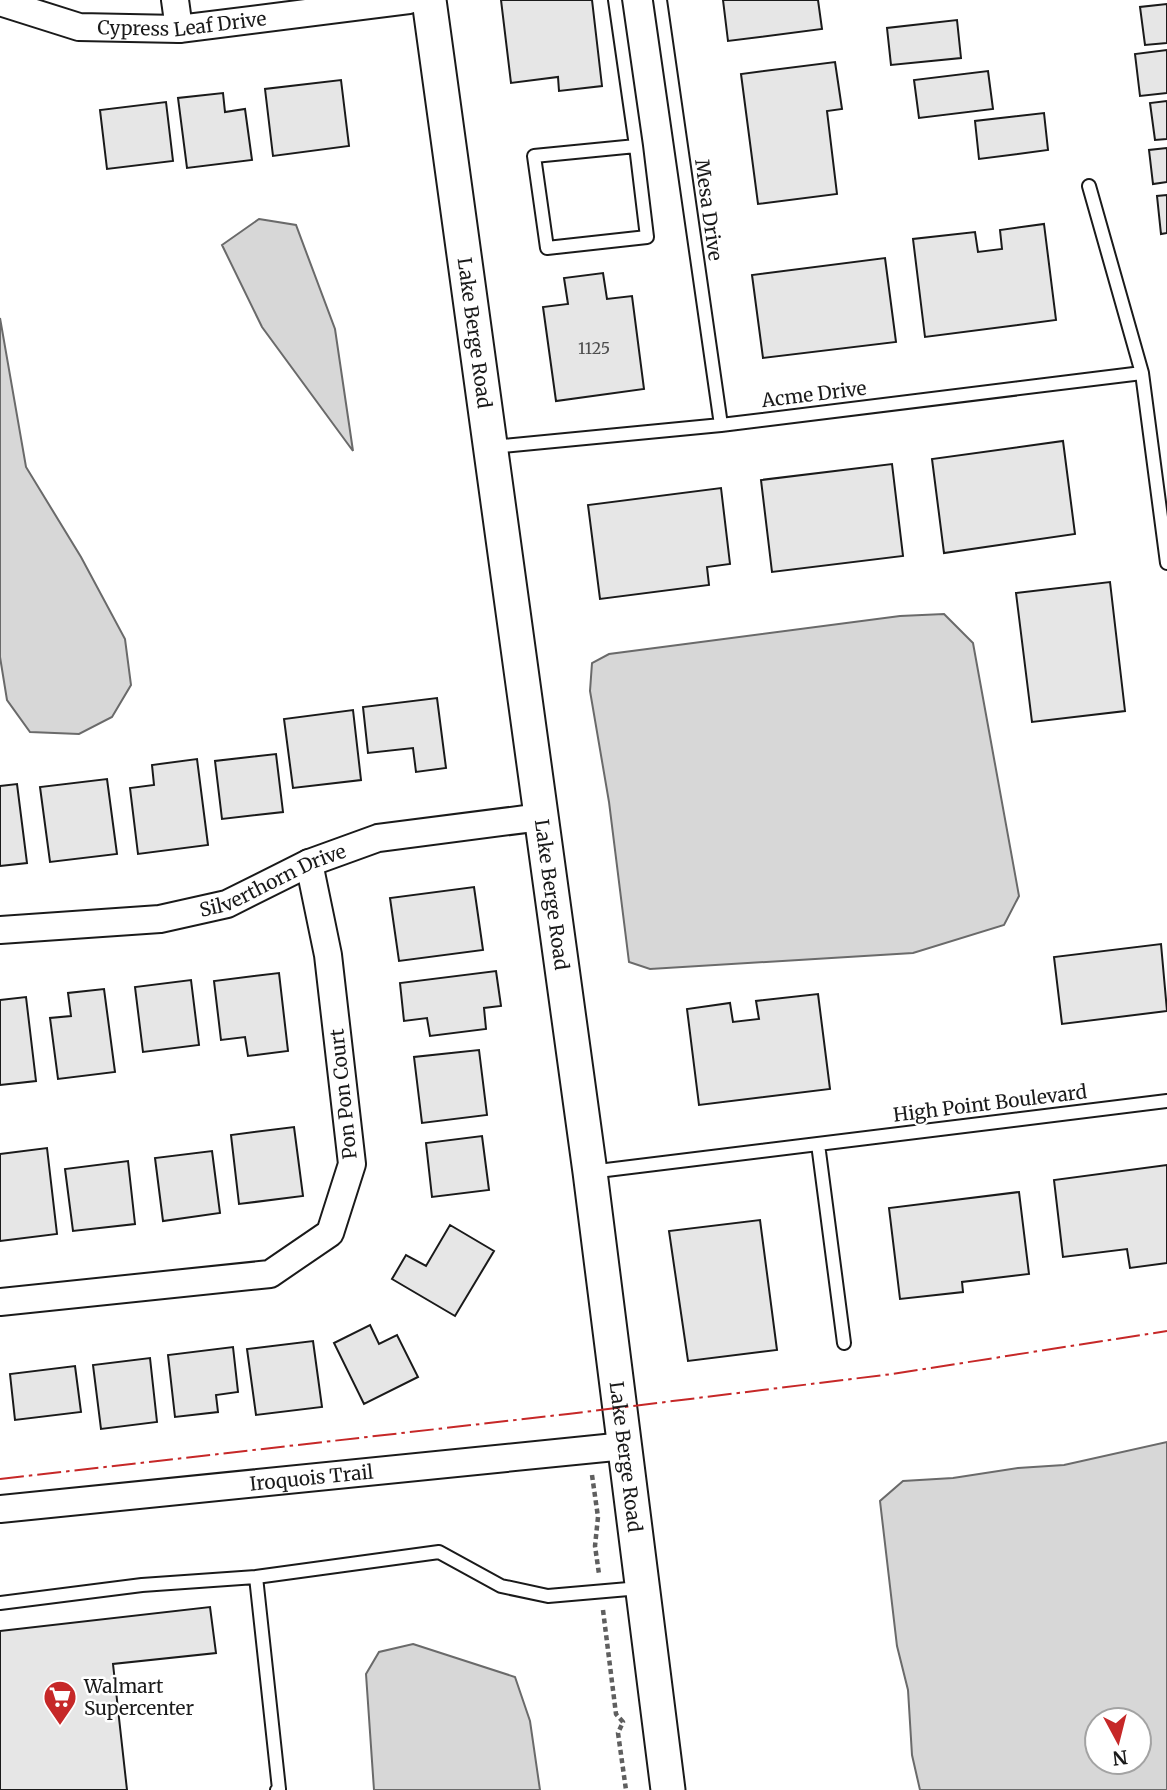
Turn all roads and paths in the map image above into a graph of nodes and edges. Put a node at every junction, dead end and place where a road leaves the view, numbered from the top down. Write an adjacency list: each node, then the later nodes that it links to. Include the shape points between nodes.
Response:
1 (175, 0): 7 (street)
2 (409, 0): 7 (street, Cypress Leaf Drive)
3 (429, 0): 12 (street, Lake Berge Road)
4 (615, 0): 8 (lane)
5 (660, 0): 11 (lane, Mesa Drive)
6 (0, 2): 7 (street, Cypress Leaf Drive, via 79,27)
7 (179, 29)
8 (636, 146): 8 (lane, via 647,237 547,248 534,156)
9 (1089, 186): 10 (lane)
10 (1142, 373): 11 (lane, Acme Drive); 13 (lane)
11 (721, 425): 12 (lane, Acme Drive)
12 (489, 448): 14 (street, Lake Berge Road)
13 (1167, 563)
14 (541, 817): 15 (street, Silverthorn Drive, via 378,838); 19 (street, Lake Berge Road)
15 (309, 863): 16 (street, Silverthorn Drive, via 227,904 160,919); 20 (street, Pon Pon Court, via 328,954 352,1164 330,1233 270,1274)
16 (0, 930)
17 (1167, 1101): 18 (lane, High Point Boulevard)
18 (818, 1144): 19 (lane, High Point Boulevard); 21 (lane)
19 (590, 1172): 22 (street, Lake Berge Road)
20 (0, 1303)
21 (844, 1343)
22 (625, 1446): 24 (street, Iroquois Trail); 26 (street, Lake Berge Road)
23 (592, 1475): 27 (path)
24 (0, 1509)
25 (256, 1577): 27 (lane, via 439,1552 502,1586 548,1596); 28 (lane, via 142,1585); 29 (lane)
26 (643, 1588): 27 (lane); 31 (street, Lake Berge Road)
27 (601, 1592): 30 (path, via 616,1714 623,1722 618,1733)
28 (0, 1603)
29 (277, 1790)
30 (626, 1790)
31 (668, 1790)

